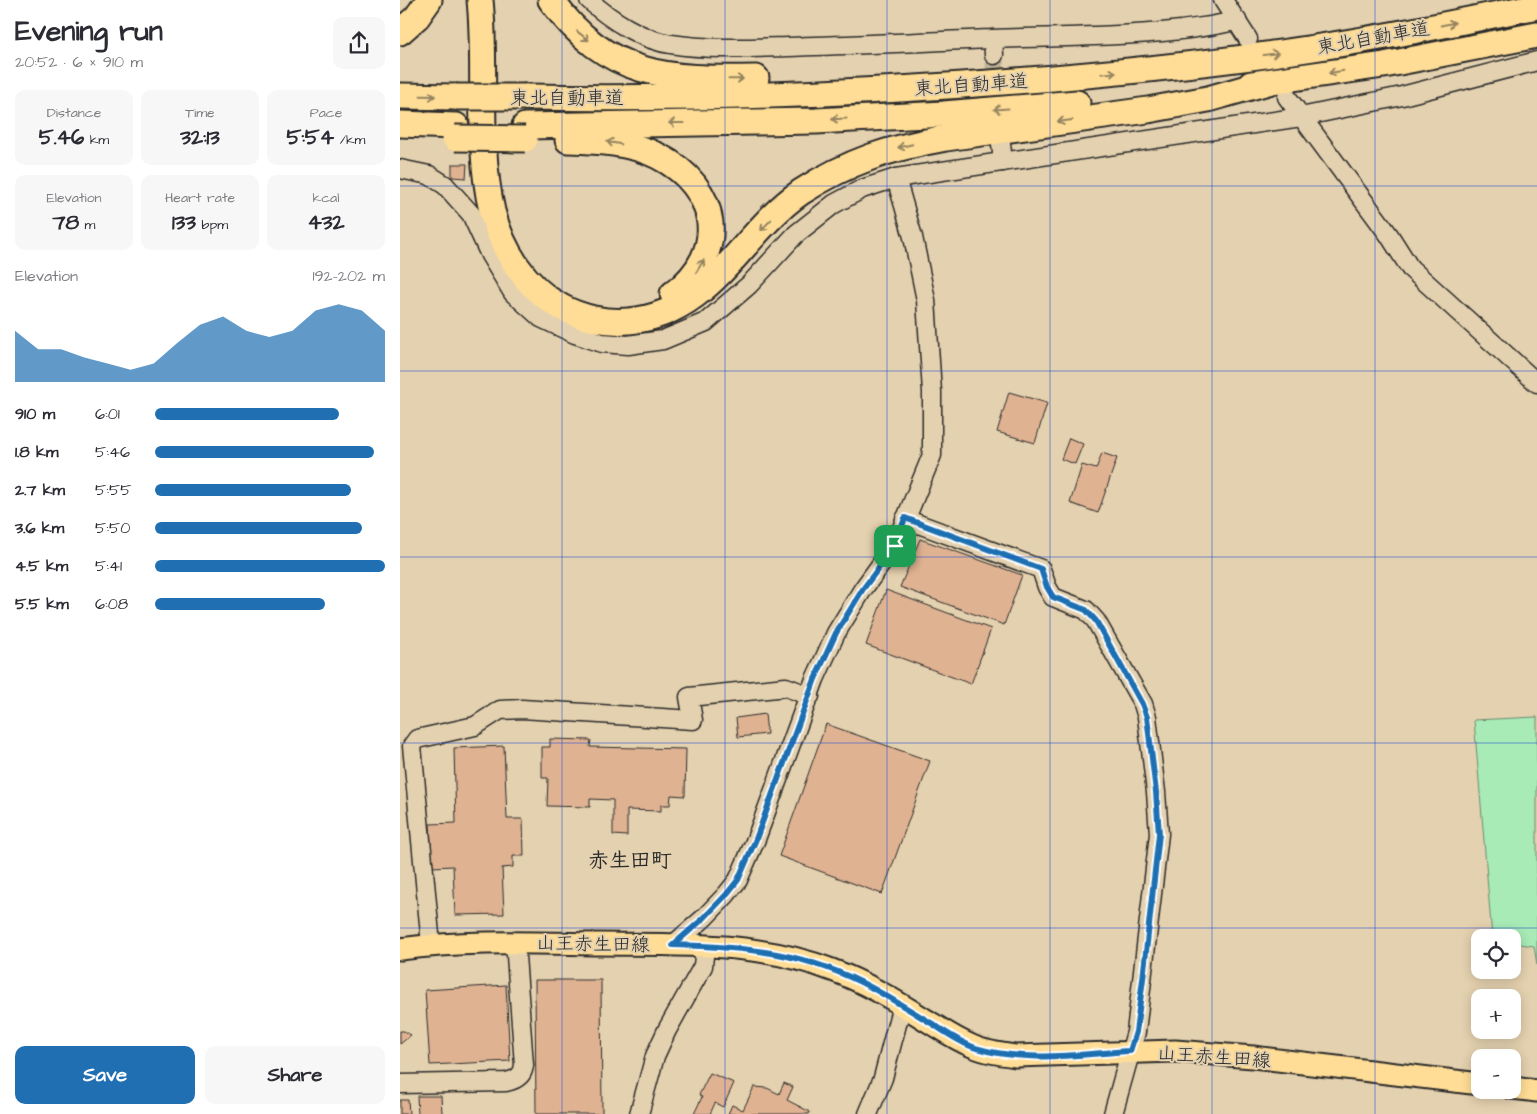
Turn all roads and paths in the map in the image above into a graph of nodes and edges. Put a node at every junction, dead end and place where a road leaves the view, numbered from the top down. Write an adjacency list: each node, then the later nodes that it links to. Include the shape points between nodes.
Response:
1 (429, 0): 9 (highway, via 417,17)
2 (480, 0): 14 (highway, one-way to 2, via 919,142 868,157 842,167 798,194 688,300 652,317 619,322 566,310 550,301 514,263 497,228 488,191 485,158 484,44)
3 (493, 0): 19 (highway, one-way to 19, via 498,169 511,225 524,255 548,284 582,302 602,307 637,307 672,294 686,284 696,272 710,242 707,206 689,178 656,155 631,146)
4 (551, 0): 13 (highway, one-way to 13, via 575,30 597,47 636,68 658,73 704,78 940,74)
5 (589, 0): 8 (street, via 648,38 670,44 747,48 863,45 993,47 1158,32)
6 (1223, 0): 8 (street)
7 (1537, 6): 13 (highway, 東北自動車道, one-way to 7, via 1152,69 1349,43)
8 (1237, 20): 11 (street)
9 (400, 32)
10 (1537, 35): 14 (highway, 東北自動車道, one-way to 14)
11 (1248, 39)
12 (1537, 61): 16 (street, via 1402,96)
13 (1043, 79): 15 (highway, 東北自動車道, one-way to 13, bridge, via 737,96)
14 (1277, 89): 16 (street); 19 (highway, 東北自動車道, one-way to 19, via 816,121)
15 (400, 96)
16 (1301, 117): 22 (street); 25 (street, via 1410,268)
17 (400, 124): 18 (highway, 東北自動車道)
18 (456, 132): 19 (highway, 東北自動車道); 20 (highway)
19 (525, 132)
20 (400, 134)
21 (1001, 144): 22 (street)
22 (1004, 162): 24 (street)
23 (400, 169): 24 (street, via 429,175 445,185 471,214 490,256 513,293 541,318 575,334 628,345 663,340 706,322 749,285 796,234 834,204 862,189)
24 (896, 178): 26 (street, via 926,300 932,392 932,455)
25 (1537, 382)
26 (905, 518): 27 (street, via 895,546 836,633); 34 (street, via 1041,569 1053,597 1086,610 1096,621 1142,704 1147,717 1159,834 1136,1032)
27 (810, 696): 29 (street, via 786,687 690,697 694,720 500,710 475,726 417,739 412,746); 30 (street, via 738,880 704,918)
28 (516, 942): 29 (main road, 山王赤生田線); 30 (main road, 山王赤生田線); 36 (street, via 524,1065 520,1076 506,1082)
29 (431, 945): 32 (main road, 山王赤生田線)
30 (673, 945): 31 (main road, 山王赤生田線)
31 (705, 946): 33 (main road, 山王赤生田線, via 763,950 811,962 872,988); 39 (street, via 703,966 655,1056)
32 (400, 949)
33 (902, 1006): 34 (main road, 山王赤生田線, via 957,1039 993,1052 1033,1056); 40 (street, via 883,1078)
34 (1130, 1051): 35 (main road, 山王赤生田線, via 1253,1057); 41 (street)
35 (1471, 1083)
36 (400, 1084)
37 (1521, 1089): 38 (main road)
38 (1537, 1091)
39 (639, 1114)
40 (868, 1114)
41 (1113, 1114)

